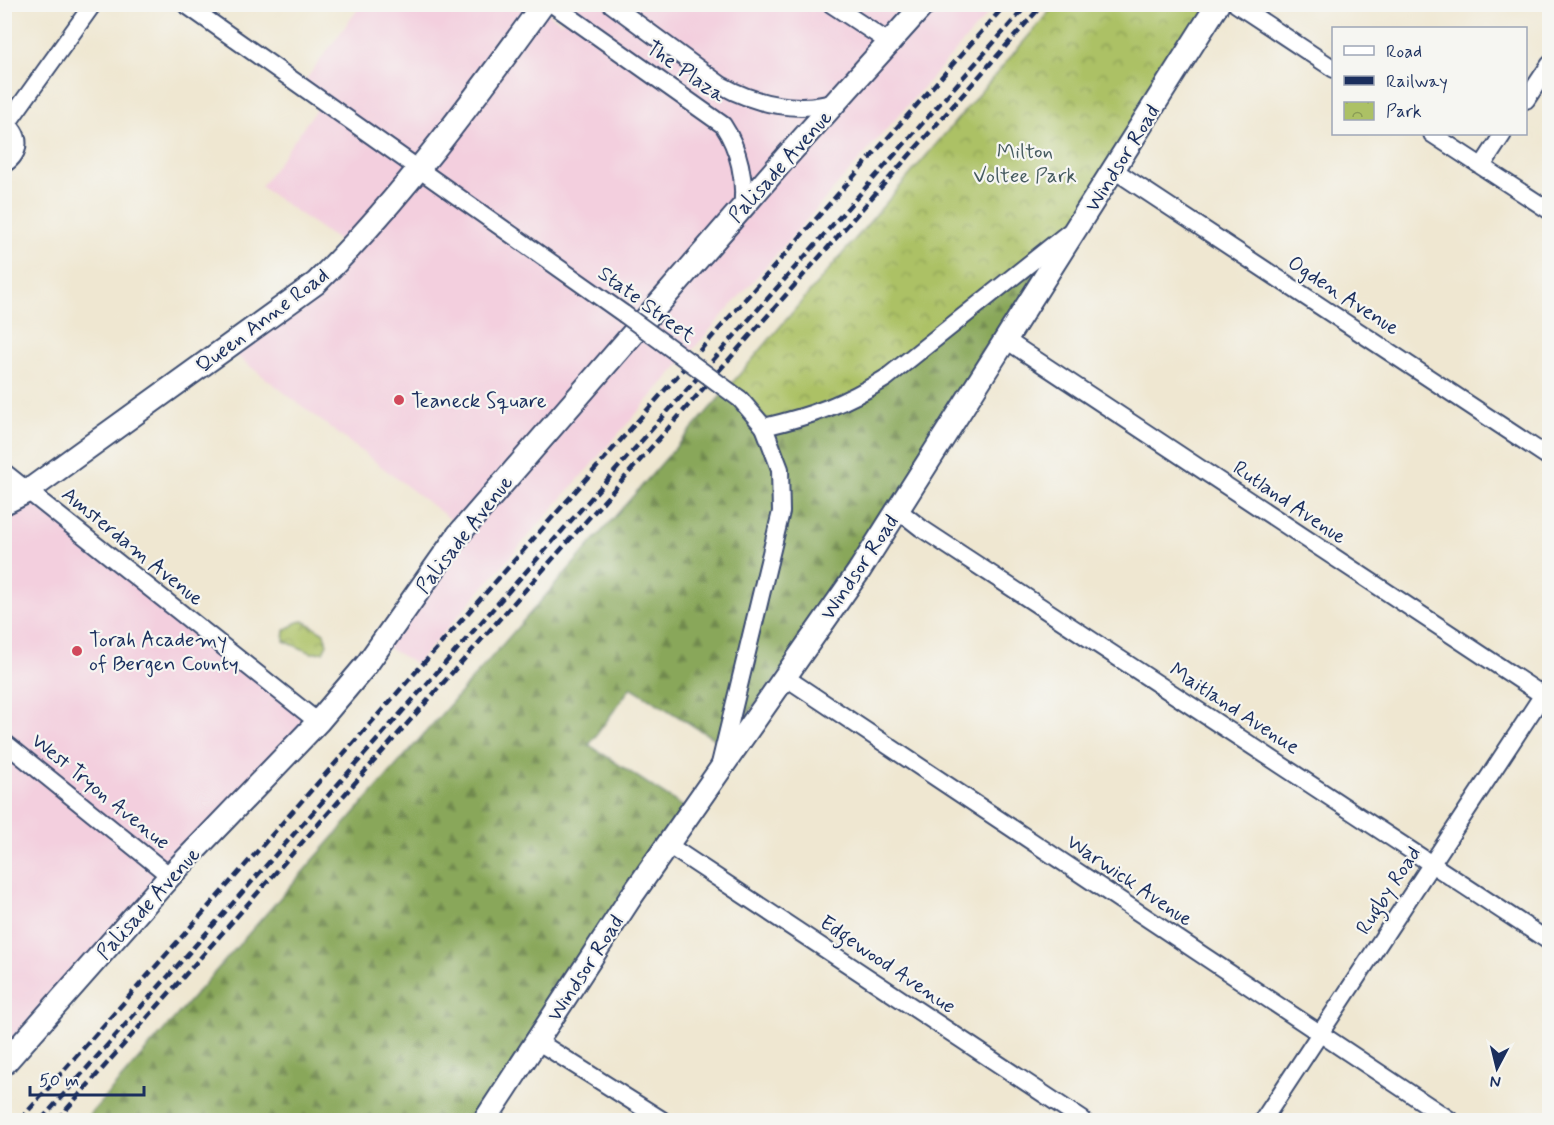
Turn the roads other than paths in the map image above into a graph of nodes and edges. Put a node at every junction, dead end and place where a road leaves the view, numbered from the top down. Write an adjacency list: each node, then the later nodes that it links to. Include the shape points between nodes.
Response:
1 (93, 4): 15 (street)
2 (185, 4): 20 (street, State Street)
3 (543, 4): 20 (street, Queen Anne Road)
4 (552, 4): 22 (street, The Plaza, via 723,125 742,177)
5 (611, 4): 14 (street, The Plaza, via 739,95 793,106)
6 (831, 4): 10 (street)
7 (924, 4): 10 (street, Palisade Avenue)
8 (1218, 4): 21 (street, Windsor Road)
9 (1236, 4): 12 (street)
10 (890, 43): 14 (street, Palisade Avenue)
11 (1550, 64): 13 (street)
12 (1332, 68)
13 (1527, 98)
14 (838, 101): 22 (street, Palisade Avenue)
15 (6, 123): 18 (street, via 13,128 18,141 15,155)
16 (1434, 135): 19 (street)
17 (1502, 135): 19 (street)
18 (4, 164)
19 (1482, 166): 23 (street)
20 (418, 168): 26 (street, State Street, bridge, via 740,399); 29 (street, Queen Anne Road, via 354,245 316,283)
21 (1114, 170): 24 (street, Windsor Road); 27 (street, Ogden Avenue)
22 (742, 208): 34 (street, Palisade Avenue, via 458,536 367,664)
23 (1550, 211)
24 (1081, 223): 25 (street, Windsor Road); 26 (street, via 886,378 832,409)
25 (1006, 340): 31 (street, Windsor Road); 33 (street, Rutland Avenue)
26 (764, 428): 36 (street, State Street, via 780,469 781,512)
27 (1550, 458)
28 (4, 472): 29 (street, Amsterdam Avenue)
29 (28, 491): 30 (street, Queen Anne Road); 34 (street, Amsterdam Avenue)
30 (4, 503)
31 (898, 510): 32 (street, Windsor Road); 38 (street, Maitland Avenue)
32 (784, 677): 36 (street, Windsor Road); 41 (street, Warwick Avenue)
33 (1547, 693): 38 (street, Rugby Road)
34 (318, 722): 39 (street, Palisade Avenue)
35 (4, 741): 39 (street, West Tryon Avenue)
36 (718, 773): 37 (street, Windsor Road)
37 (668, 845): 42 (street, Windsor Road); 46 (street, Edgewood Avenue)
38 (1431, 864): 40 (street, Maitland Avenue); 41 (street, Rugby Road)
39 (170, 876): 43 (street, Palisade Avenue)
40 (1550, 942)
41 (1320, 1034): 47 (street, Rugby Road); 48 (street, Warwick Avenue)
42 (537, 1041): 44 (street, Windsor Road); 45 (street)
43 (7, 1057)
44 (485, 1120)
45 (662, 1120)
46 (1083, 1120)
47 (1263, 1120)
48 (1450, 1120)

